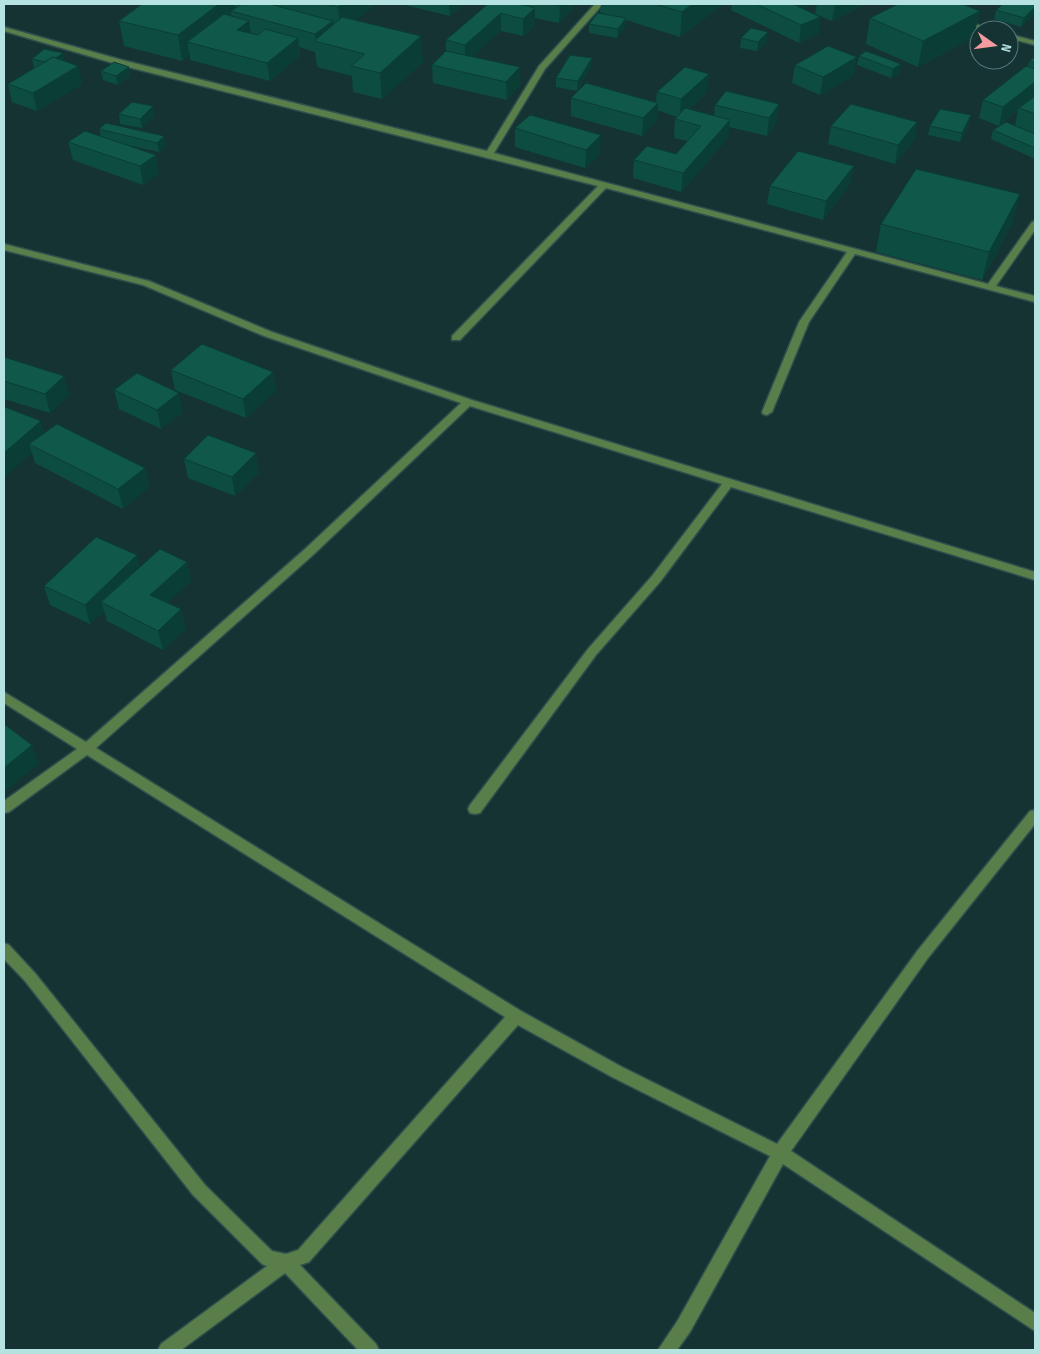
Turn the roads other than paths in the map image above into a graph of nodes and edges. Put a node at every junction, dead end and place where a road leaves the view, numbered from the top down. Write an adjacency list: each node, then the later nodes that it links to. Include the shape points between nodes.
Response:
1 (599, 4): 7 (street, via 542,68)
2 (958, 19): 3 (street)
3 (969, 23)
4 (4, 29): 7 (street, via 119,62)
5 (1019, 39): 6 (street)
6 (1035, 43)
7 (489, 154): 8 (street)
8 (604, 185): 11 (street); 14 (street)
9 (1035, 224): 12 (street)
10 (6, 249): 15 (street, via 146,283 268,334)
11 (852, 252): 12 (street); 16 (street, via 804,322)
12 (990, 288): 13 (street)
13 (1035, 299)
14 (456, 338)
15 (468, 402): 17 (street); 20 (street, via 309,552)
16 (767, 412)
17 (729, 482): 18 (street); 22 (street, via 656,579 592,652)
18 (1035, 576)
19 (4, 697): 20 (street)
20 (86, 748): 21 (street); 25 (street)
21 (4, 808)
22 (475, 810)
23 (1035, 816): 26 (street, via 923,954)
24 (4, 949): 27 (street, via 30,977 198,1190 268,1258)
25 (516, 1016): 26 (street, via 617,1072); 27 (street, via 303,1256)
26 (780, 1153): 28 (street); 31 (street, via 684,1326)
27 (286, 1262): 29 (street); 30 (street)
28 (1035, 1322)
29 (167, 1350)
30 (370, 1350)
31 (667, 1350)

